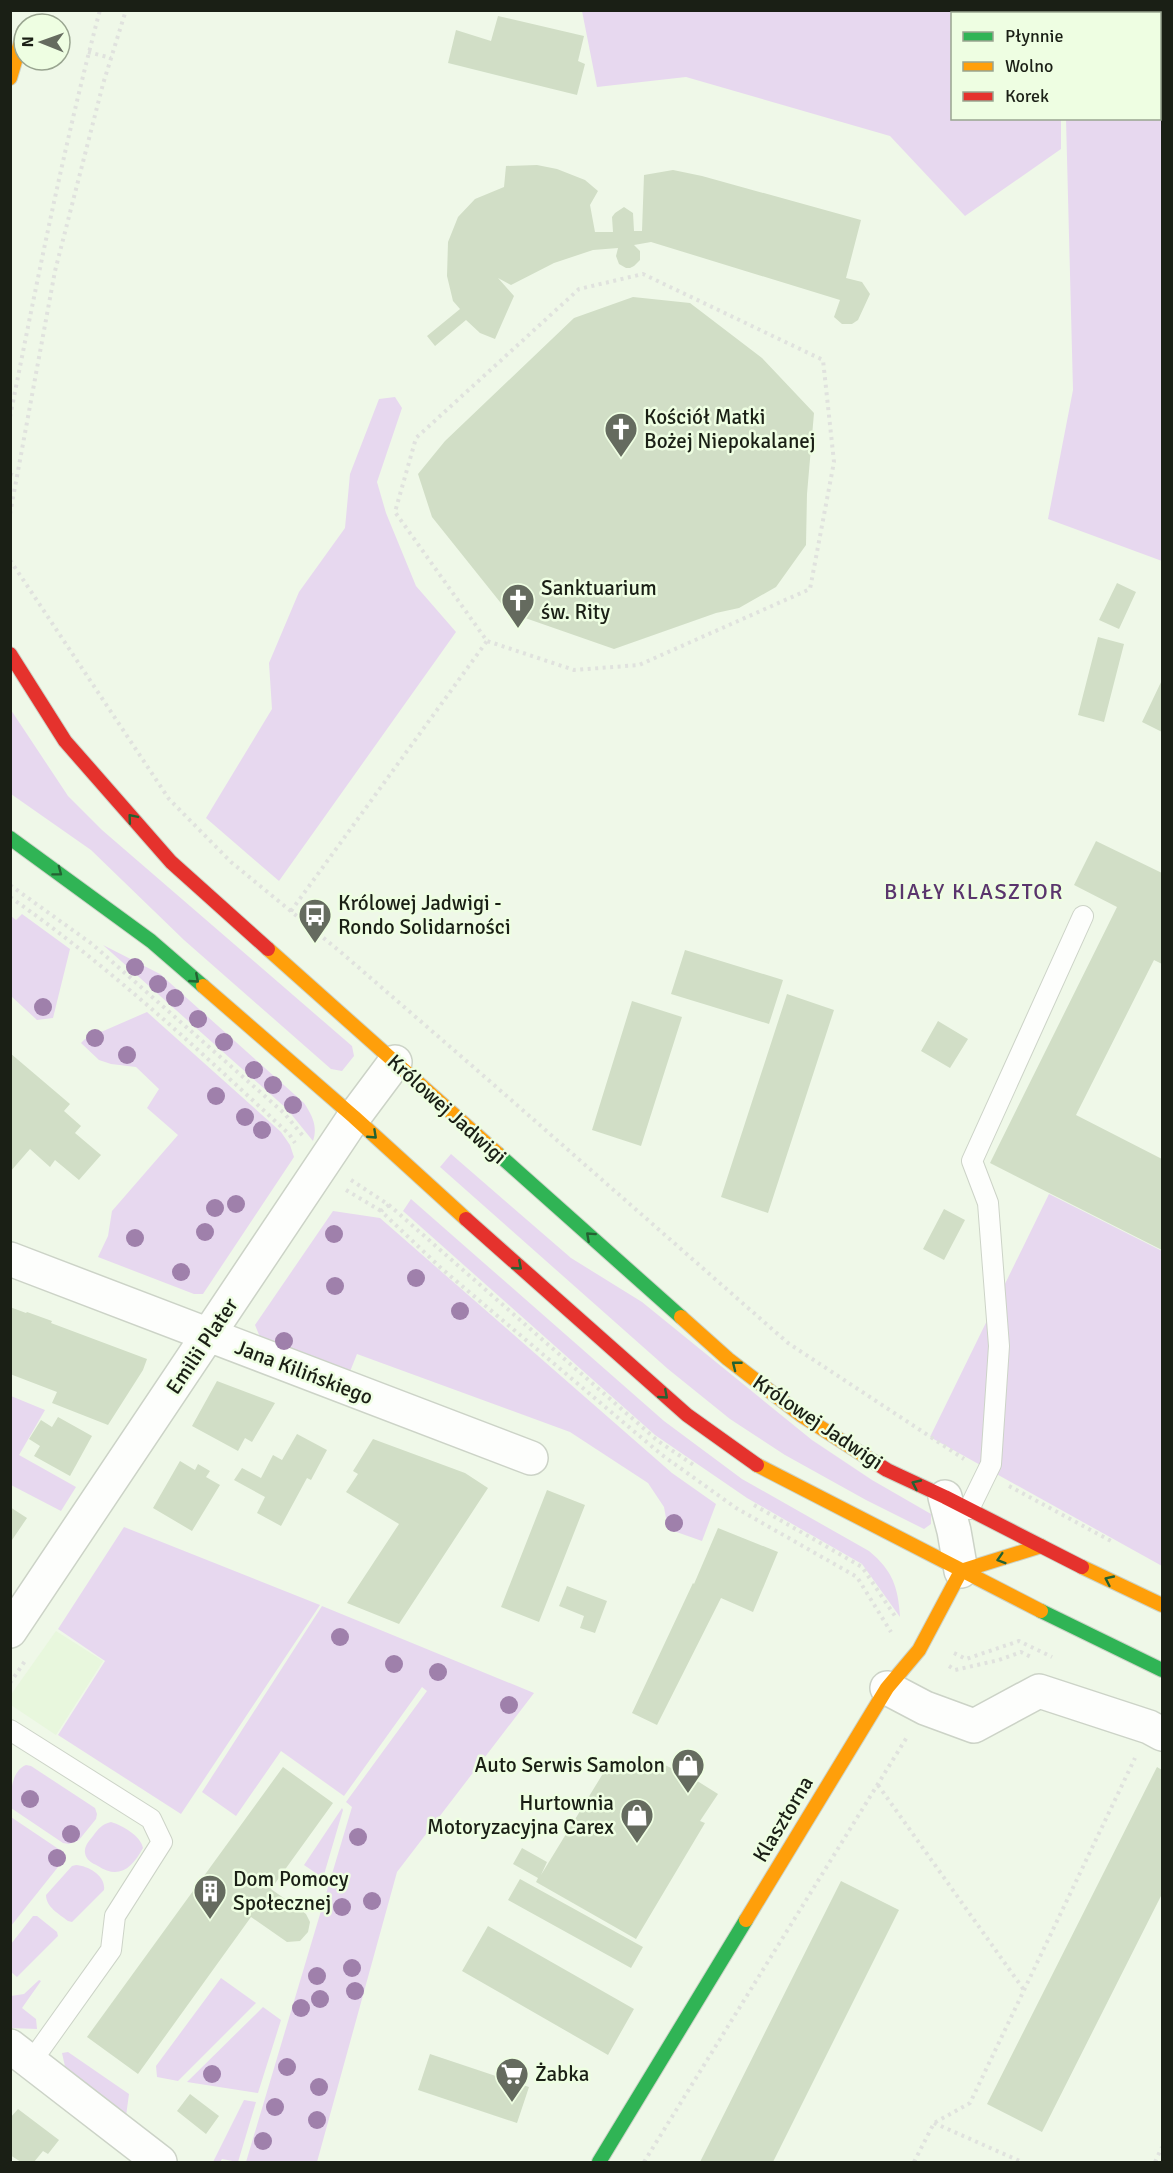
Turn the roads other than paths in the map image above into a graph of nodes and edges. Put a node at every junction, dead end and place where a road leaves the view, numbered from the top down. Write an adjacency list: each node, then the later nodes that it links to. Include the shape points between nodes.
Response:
1 (10, 654): 4 (main road, Królowej Jadwigi, one-way to 1, via 171,862 65,741)
2 (10, 838): 5 (main road, one-way to 5, via 151,941)
3 (1083, 916): 9 (lane, via 972,1161 988,1203 999,1346 991,1464 987,1474)
4 (395, 1062): 5 (street, Emilii Plater); 9 (main road, Królowej Jadwigi, one-way to 4, via 887,1470 801,1415 728,1359)
5 (354, 1117): 7 (street, Emilii Plater); 11 (main road, one-way to 11, via 687,1414 761,1468)
6 (10, 1258): 7 (street, Jana Kilińskiego)
7 (210, 1336): 8 (street, Jana Kilińskiego); 13 (street, Emilii Plater)
8 (531, 1458)
9 (957, 1503): 10 (main road, Królowej Jadwigi); 11 (street, via 954,1531)
10 (1041, 1546): 11 (main road, one-way to 11); 12 (main road, Królowej Jadwigi, one-way to 10)
11 (961, 1571): 14 (main road); 15 (main road, Klasztorna, via 919,1650)
12 (1162, 1605)
13 (10, 1631)
14 (1162, 1670)
15 (887, 1688): 17 (street, via 925,1708 974,1726 1039,1690); 20 (main road, Klasztorna)
16 (10, 1730): 18 (lane, via 151,1819 162,1842 115,1916 111,1950)
17 (1156, 1731)
18 (21, 2054): 19 (street)
19 (160, 2163)
20 (599, 2163)

